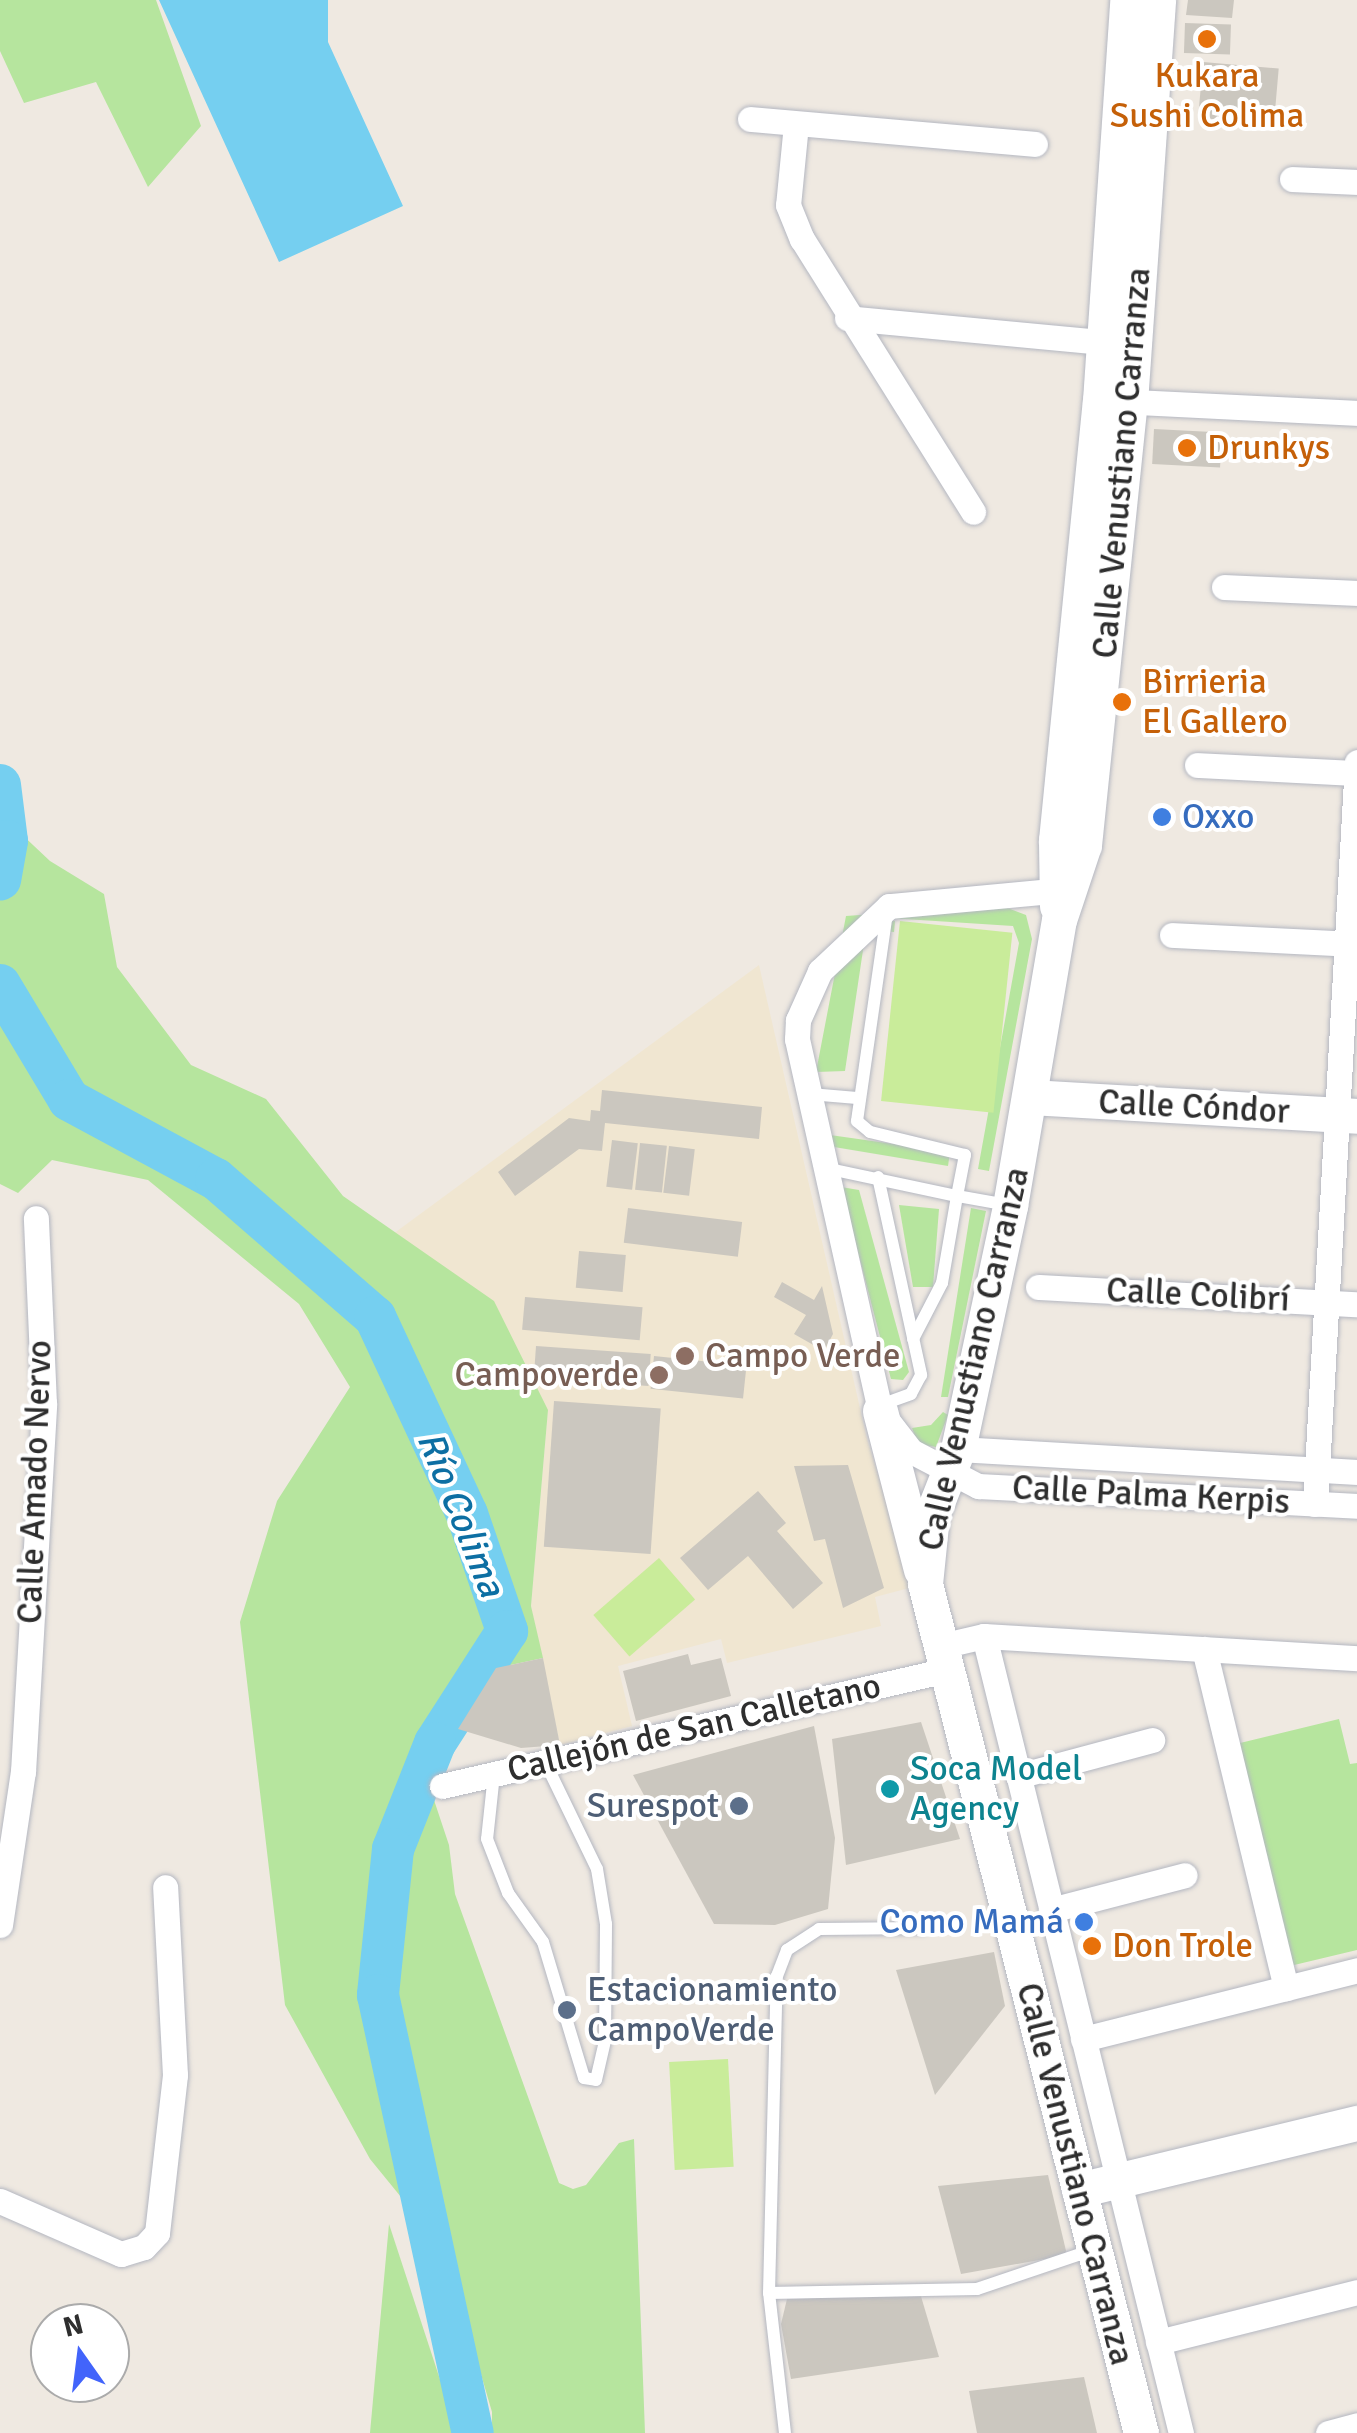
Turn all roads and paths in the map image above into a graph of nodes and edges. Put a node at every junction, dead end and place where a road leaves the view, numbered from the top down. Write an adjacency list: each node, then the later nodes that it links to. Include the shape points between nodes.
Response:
1 (1128, 0): 9 (street, Calle Venustiano Carranza)
2 (1158, 0): 9 (street, Calle Venustiano Carranza)
3 (750, 118): 4 (street)
4 (796, 124): 5 (street); 8 (street, via 788,205)
5 (1035, 144)
6 (1292, 178): 7 (street)
7 (1357, 182)
8 (847, 318): 9 (street); 12 (street)
9 (1114, 326): 10 (street, Calle Venustiano Carranza)
10 (1115, 401): 11 (street); 18 (street, Calle Venustiano Carranza)
11 (1357, 413)
12 (973, 512)
13 (1224, 588): 14 (street)
14 (1357, 594)
15 (1357, 762): 17 (street)
16 (1196, 765): 17 (street)
17 (1357, 773): 21 (street)
18 (1063, 900): 19 (street); 23 (street, Calle Venustiano Carranza)
19 (889, 906): 22 (street, via 820,970 798,1020); 24 (lane)
20 (1172, 935): 21 (street)
21 (1352, 944): 25 (street)
22 (810, 1094): 24 (lane); 26 (street)
23 (1030, 1097): 25 (street, Calle Cóndor); 29 (street, Calle Venustiano Carranza)
24 (857, 1098): 28 (lane, via 856,1121 870,1132 965,1155)
25 (1347, 1116): 32 (street)
26 (825, 1168): 27 (lane); 35 (street)
27 (878, 1176): 28 (lane); 34 (lane)
28 (957, 1196): 29 (lane); 34 (lane, via 942,1283)
29 (1010, 1206): 36 (street, Calle Venustiano Carranza)
30 (36, 1218): 54 (street, Calle Amado Nervo, via 44,1404 23,1772)
31 (1038, 1287): 32 (street, Calle Colibrí)
32 (1327, 1302): 33 (street, Calle Colibrí); 37 (street)
33 (1357, 1304)
34 (914, 1339): 35 (lane, via 918,1385)
35 (879, 1408): 36 (street, via 911,1451); 41 (street)
36 (952, 1462): 37 (street, Calle Palma Kerpis); 39 (street, Calle Palma Kerpis, via 978,1486); 41 (street, Calle Venustiano Carranza, via 932,1515)
37 (1317, 1470): 38 (street, Calle Palma Kerpis); 39 (street)
38 (1357, 1472)
39 (1315, 1504): 40 (street, Calle Palma Kerpis)
40 (1357, 1506)
41 (925, 1584): 44 (street, Calle Venustiano Carranza)
42 (984, 1636): 43 (street, Callejón de San Calletano); 44 (street, Callejón de San Calletano); 49 (street, Calle Venustiano Carranza)
43 (1204, 1649): 45 (street, Callejón de San Calletano); 57 (street)
44 (944, 1658): 47 (street, Callejón de San Calletano); 62 (street, Calle Venustiano Carranza)
45 (1357, 1658)
46 (1152, 1740): 49 (street)
47 (545, 1762): 48 (street, Callejón de San Calletano); 48 (lane, via 597,1869 603,1906 605,2041 596,2080 584,2078 543,1942 508,1893 487,1839)
48 (494, 1774): 50 (street, Callejón de San Calletano)
49 (1018, 1776): 53 (street, Calle Venustiano Carranza)
50 (442, 1786)
51 (1185, 1875): 53 (street)
52 (165, 1887): 63 (street, via 176,2075 157,2233 144,2248 121,2254)
53 (1052, 1910): 58 (street, Calle Venustiano Carranza)
54 (0, 1924)
55 (923, 1928): 65 (lane, via 819,1929 787,1950 777,1976)
56 (1357, 1970): 57 (street)
57 (1286, 1988): 58 (street)
58 (1084, 2039): 61 (street, Calle Venustiano Carranza)
59 (1357, 2123): 61 (street)
60 (1357, 2140): 61 (street)
61 (1121, 2190): 62 (street); 67 (street, Calle Venustiano Carranza)
62 (1081, 2199): 64 (street, Calle Venustiano Carranza)
63 (0, 2202)
64 (1094, 2250): 65 (lane, via 978,2289); 70 (street, Calle Venustiano Carranza)
65 (769, 2292): 69 (lane)
66 (1357, 2292): 67 (street)
67 (1158, 2342): 71 (street, Calle Venustiano Carranza)
68 (1357, 2426): 72 (street)
69 (785, 2433)
70 (1141, 2433)
71 (1181, 2433)
72 (1328, 2433)

